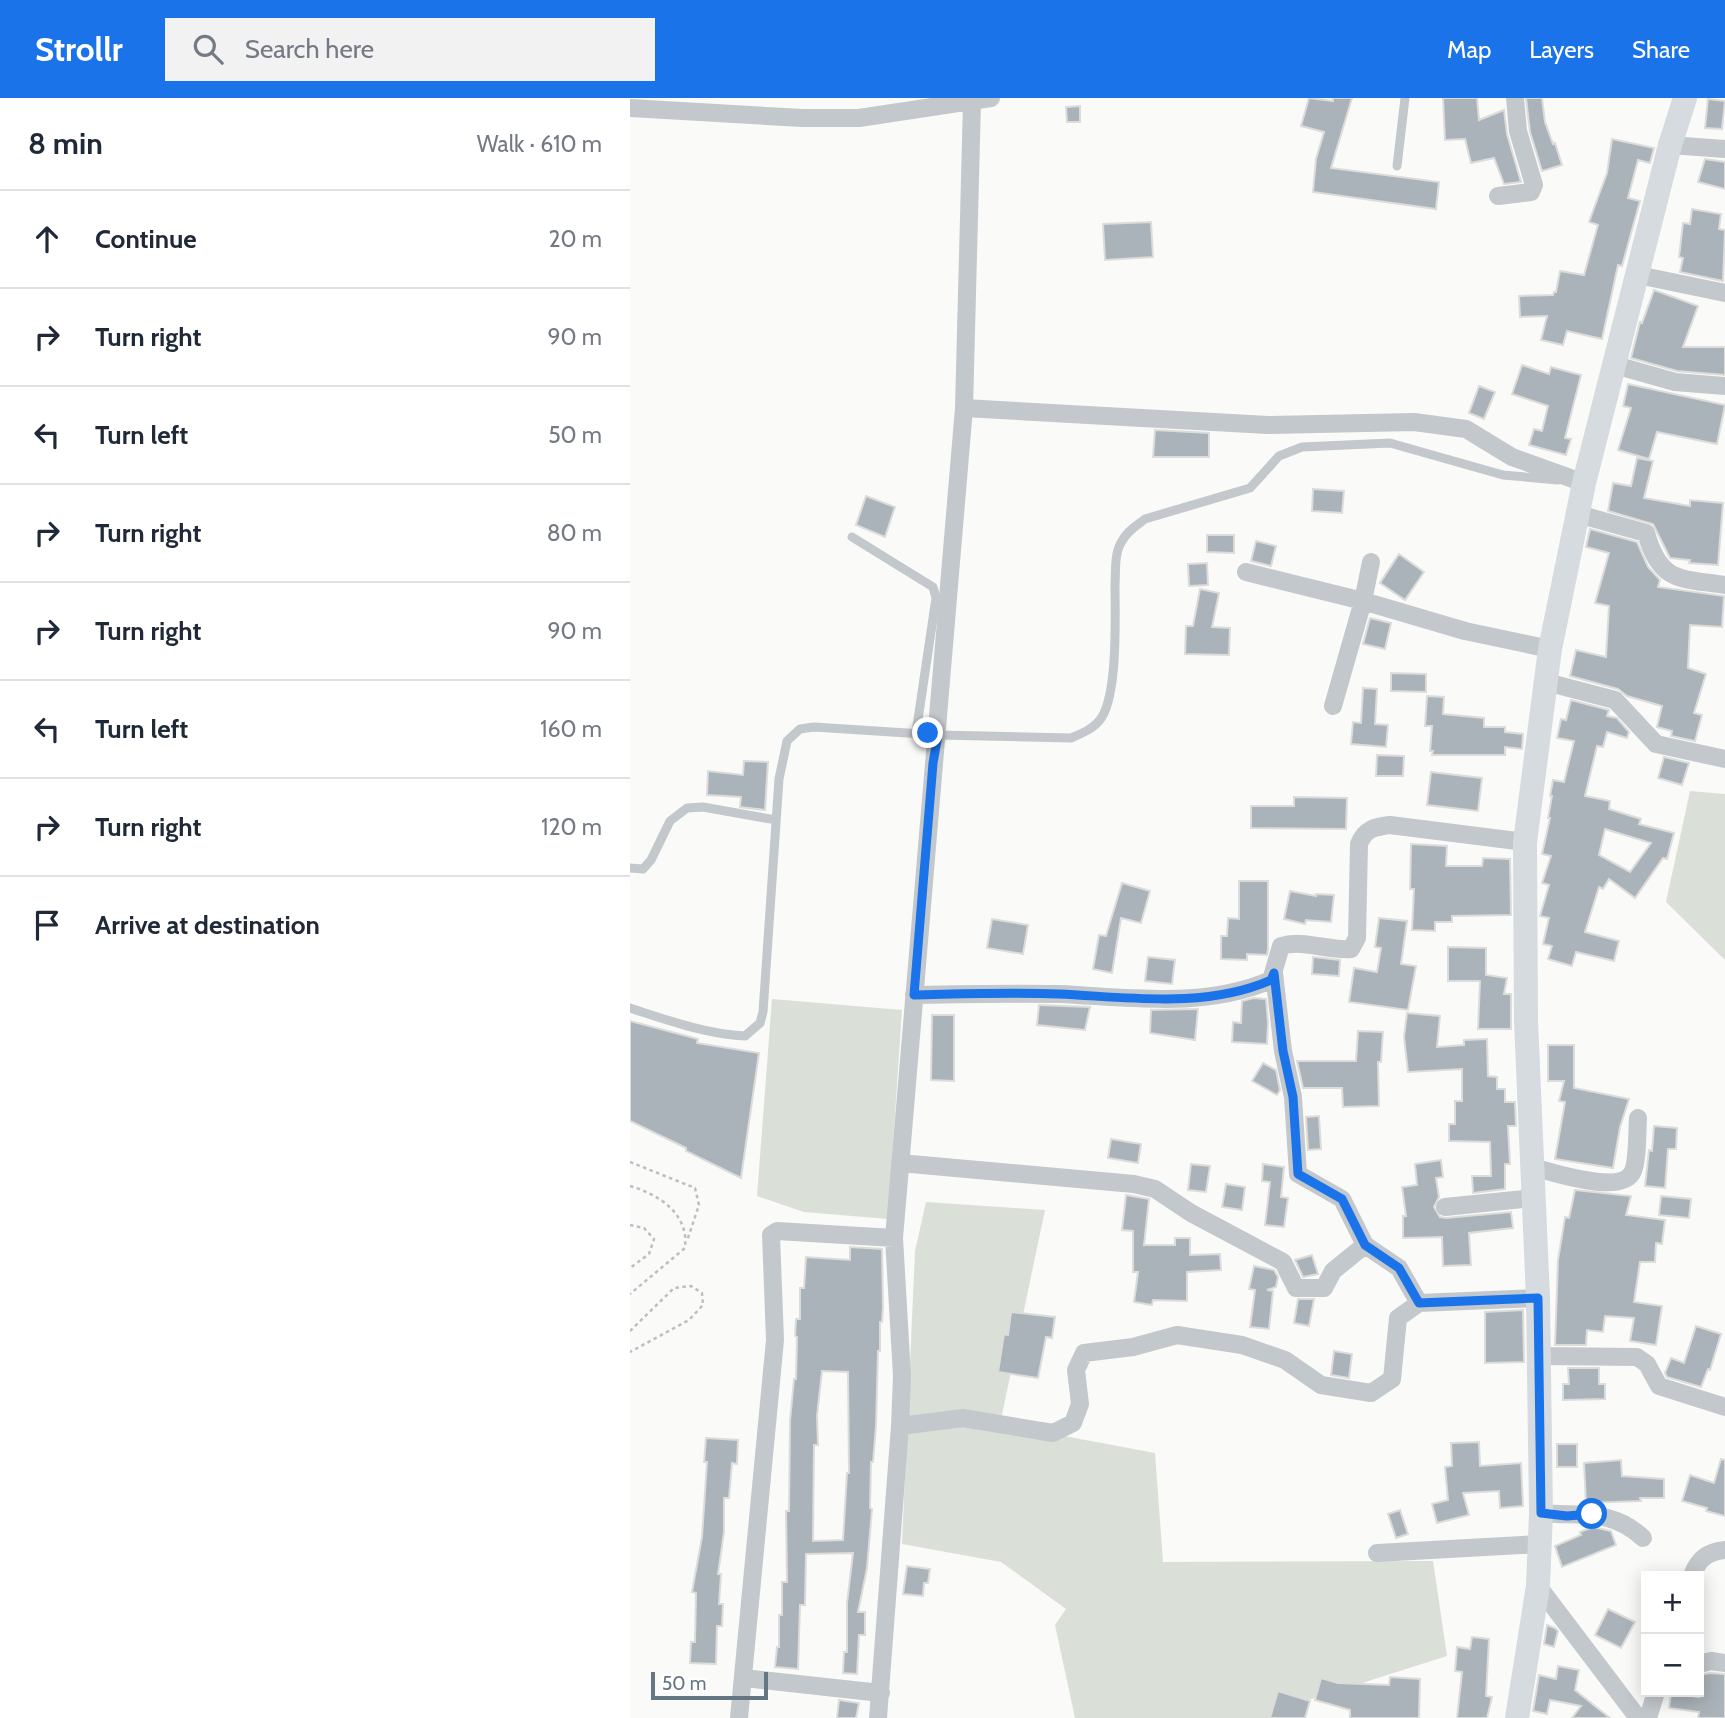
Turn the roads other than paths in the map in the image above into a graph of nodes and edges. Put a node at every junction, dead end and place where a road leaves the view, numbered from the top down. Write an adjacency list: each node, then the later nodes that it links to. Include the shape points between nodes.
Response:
1 (991, 98): 5 (street)
2 (1405, 98): 9 (lane)
3 (1515, 98): 10 (street, via 1518,131 1534,185 1531,192)
4 (1685, 98): 7 (main road)
5 (972, 102): 6 (street, via 859,118); 15 (street)
6 (630, 108)
7 (1670, 145): 8 (street); 11 (main road)
8 (1725, 149)
9 (1397, 166)
10 (1498, 196)
11 (1639, 275): 12 (street); 13 (main road)
12 (1725, 292)
13 (1615, 365): 14 (street, via 1675,382); 16 (main road)
14 (1725, 386)
15 (964, 408): 16 (street, via 1268,425 1413,422 1466,429 1512,457); 27 (street)
16 (1584, 483): 17 (main road); 27 (lane, via 1503,475 1390,443 1302,447 1279,456 1250,488 1145,519 1120,543 1107,707 1087,732 1071,738)
17 (1578, 514): 21 (street, via 1646,533 1652,556 1668,573); 23 (main road)
18 (852, 537): 26 (lane, via 933,587 936,598)
19 (1371, 562): 22 (street)
20 (1246, 572): 22 (street)
21 (1725, 585)
22 (1363, 601): 23 (street, via 1465,631); 25 (street)
23 (1550, 649): 24 (main road)
24 (1546, 682): 28 (street, via 1615,701 1656,744); 30 (main road)
25 (1333, 706)
26 (916, 733): 27 (lane); 29 (lane, via 800,729 787,740)
27 (938, 735): 33 (street)
28 (1725, 759)
29 (776, 820): 31 (lane, via 687,808 670,821 643,869); 34 (lane, via 760,1023 746,1036 727,1035)
30 (1525, 842): 32 (street, via 1375,827 1364,833 1359,844 1357,938 1351,948 1290,943 1281,946); 37 (main road)
31 (630, 868)
32 (1274, 973): 33 (street, via 1271,980 1255,987 1186,999); 41 (street, via 1293,1097 1298,1174 1342,1199)
33 (914, 995): 36 (street)
34 (630, 1007)
35 (1638, 1118): 37 (street, via 1633,1172 1626,1180 1600,1183)
36 (900, 1163): 40 (street); 41 (street, via 1155,1189 1283,1262 1296,1288 1324,1288 1333,1270)
37 (1532, 1167): 38 (main road)
38 (1533, 1198): 39 (street); 42 (main road)
39 (1445, 1207)
40 (894, 1238): 46 (street, via 902,1377); 56 (street, via 777,1231 771,1235 775,1339)
41 (1365, 1245): 43 (street, via 1399,1268)
42 (1538, 1298): 43 (street); 44 (main road)
43 (1419, 1303): 46 (street, via 1398,1318 1392,1379 1371,1393 1321,1385 1285,1360 1242,1345 1177,1335 1084,1353 1076,1370 1080,1404 1073,1423 1053,1433 963,1418)
44 (1540, 1356): 45 (street, via 1637,1357 1647,1364 1659,1386); 47 (main road)
45 (1725, 1407)
46 (900, 1426): 57 (street)
47 (1541, 1513): 48 (street, via 1611,1517); 49 (main road)
48 (1643, 1538)
49 (1540, 1544): 51 (street); 53 (main road)
50 (1725, 1550): 52 (street, via 1711,1551)
51 (1377, 1553)
52 (1694, 1571)
53 (1538, 1586): 61 (main road); 62 (street)
54 (1704, 1663): 55 (street)
55 (1725, 1663)
56 (744, 1678): 57 (street); 59 (street)
57 (881, 1693): 60 (street)
58 (1654, 1697): 63 (street)
59 (739, 1718)
60 (878, 1718)
61 (1517, 1718)
62 (1638, 1718)
63 (1648, 1718)

